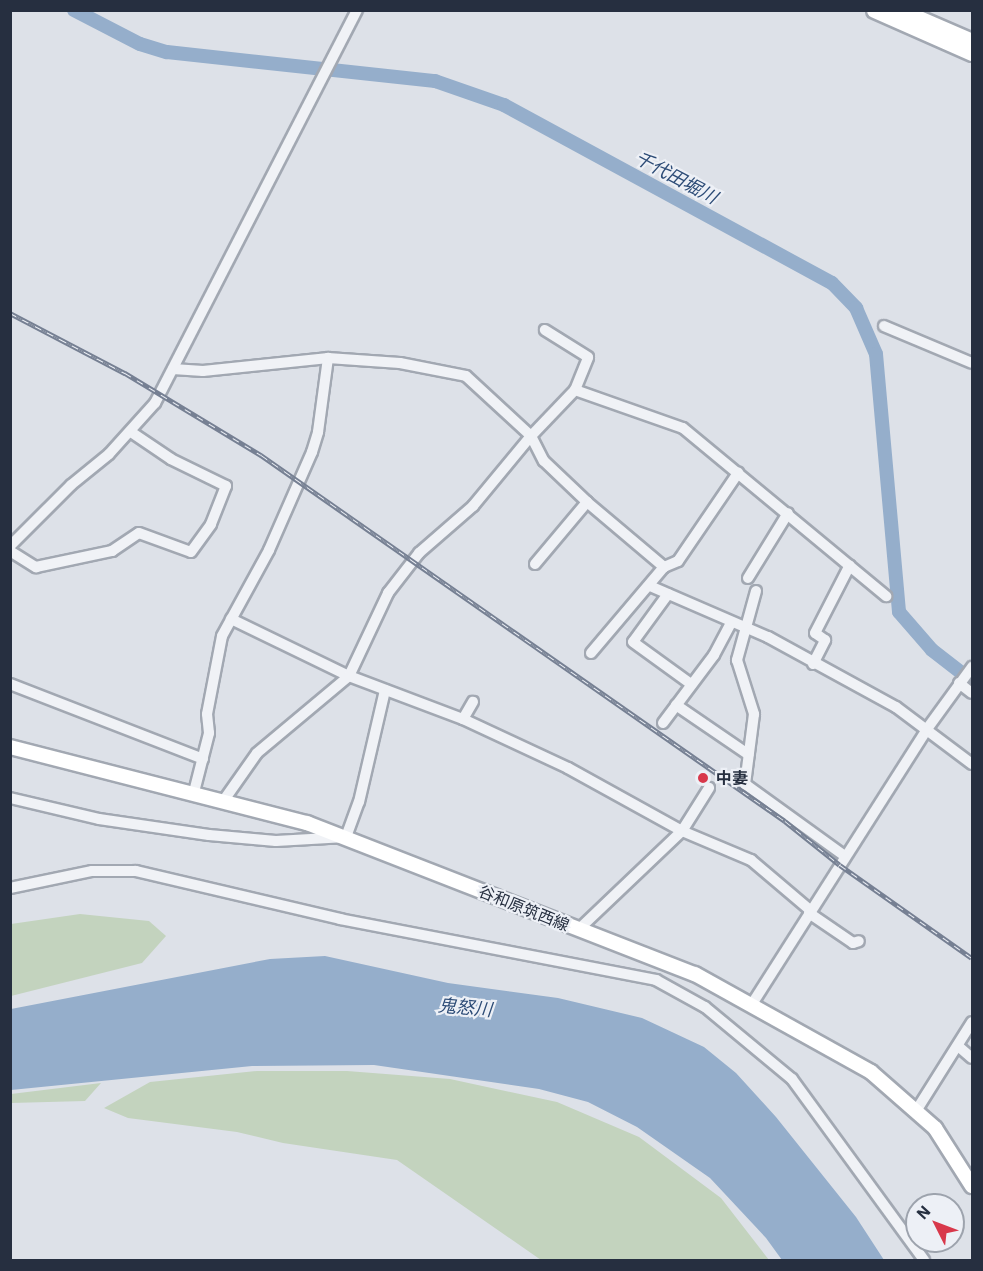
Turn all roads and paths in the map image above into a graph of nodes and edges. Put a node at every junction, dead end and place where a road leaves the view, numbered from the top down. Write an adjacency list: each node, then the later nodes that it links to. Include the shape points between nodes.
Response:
1 (357, 10): 10 (street)
2 (874, 10): 5 (highway)
3 (900, 10): 4 (highway)
4 (972, 41)
5 (972, 53)
6 (884, 326): 9 (street)
7 (545, 330): 11 (street, via 588,357)
8 (328, 358): 10 (street, via 203,370); 13 (street, via 400,363 466,376); 26 (street, via 312,452 269,550)
9 (972, 363)
10 (172, 369): 12 (street, via 155,403)
11 (575, 390): 13 (street); 14 (street, via 683,428)
12 (131, 432): 17 (street); 17 (street, via 171,459 226,486 211,525 191,552 139,533 112,551 36,567)
13 (531, 436): 15 (street, via 544,461); 32 (street, via 473,507 419,553 388,593)
14 (738, 473): 16 (street); 20 (street, via 678,561)
15 (587, 502): 18 (street); 20 (street)
16 (788, 513): 19 (street); 21 (street)
17 (10, 548)
18 (535, 564)
19 (850, 565): 25 (street); 30 (street, via 814,633 825,640)
20 (664, 567): 22 (street)
21 (748, 578)
22 (650, 586): 24 (street); 29 (street)
23 (756, 591): 28 (street)
24 (668, 594): 27 (street); 35 (street, via 633,642)
25 (886, 596)
26 (231, 619): 32 (street); 45 (street, via 213,674)
27 (731, 622): 28 (street); 35 (street, via 714,655)
28 (743, 628): 30 (street, via 768,636); 44 (street, via 737,660 754,714)
29 (591, 653)
30 (813, 664): 42 (street, via 896,707)
31 (972, 668): 33 (street)
32 (349, 676): 36 (street); 50 (street, via 256,753)
33 (959, 683): 37 (street); 42 (street)
34 (10, 684): 45 (street)
35 (691, 684): 39 (street)
36 (386, 690): 40 (street); 52 (street, via 359,802)
37 (972, 693)
38 (473, 702): 40 (street)
39 (676, 705): 41 (street); 44 (street)
40 (463, 718): 51 (street, via 568,768)
41 (663, 723)
42 (927, 729): 46 (street); 53 (street)
43 (10, 747): 48 (main road, 谷和原筑西線)
44 (749, 755): 53 (street, via 745,784 749,790)
45 (203, 759): 48 (street)
46 (972, 764)
47 (709, 788): 51 (street)
48 (194, 792): 50 (main road, 谷和原筑西線)
49 (10, 798): 52 (street, via 99,819 209,835 276,841)
50 (224, 800): 52 (main road, 谷和原筑西線)
51 (682, 831): 55 (street, via 751,860); 56 (street)
52 (346, 837): 56 (main road, 谷和原筑西線)
53 (845, 856): 55 (street)
54 (10, 888): 64 (street, via 92,871 136,871 340,919 656,980 705,1007 792,1079)
55 (810, 911): 57 (street, via 853,943); 58 (street)
56 (578, 930): 58 (main road, 谷和原筑西線, via 665,960)
57 (859, 941)
58 (752, 1004): 62 (main road, 谷和原筑西線, via 871,1072)
59 (972, 1022): 60 (street)
60 (958, 1046): 61 (street); 62 (street)
61 (972, 1058)
62 (916, 1111): 63 (main road, 谷和原筑西線, via 935,1128)
63 (971, 1180)
64 (924, 1260)

